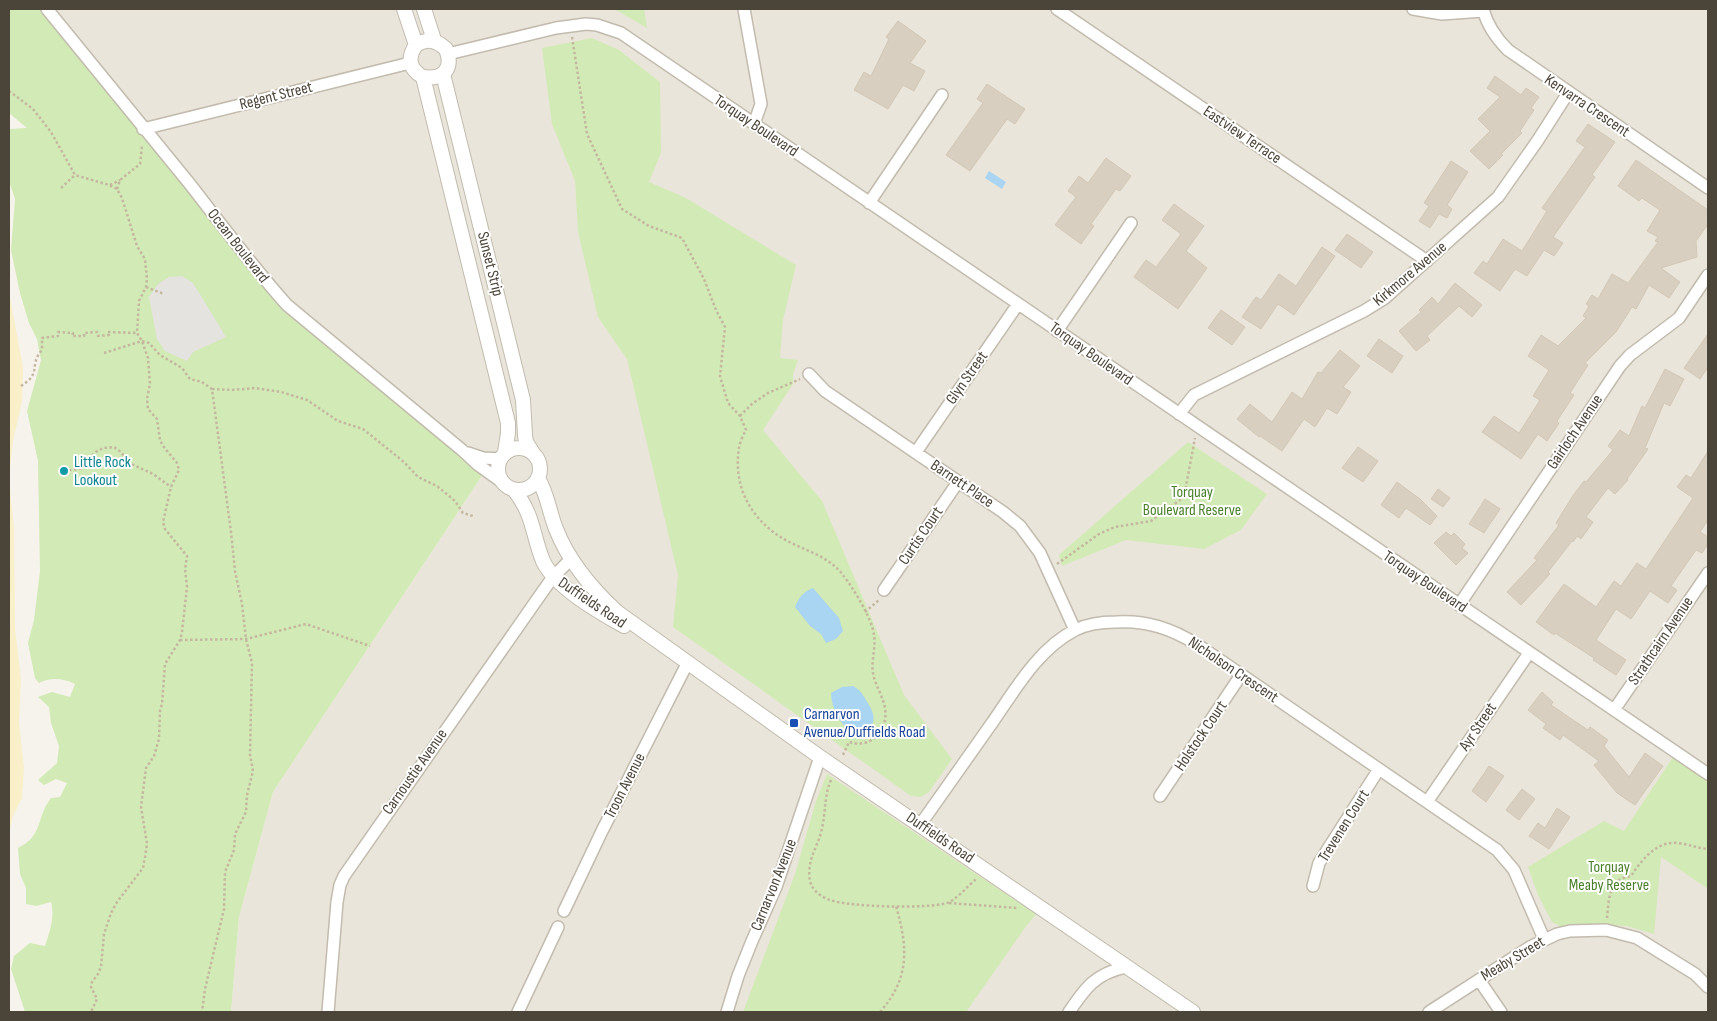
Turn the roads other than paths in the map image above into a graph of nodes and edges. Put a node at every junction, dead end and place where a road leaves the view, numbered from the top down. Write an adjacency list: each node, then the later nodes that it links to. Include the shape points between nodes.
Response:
1 (47, 9): 17 (street, Ocean Boulevard)
2 (404, 9): 9 (street)
3 (424, 9): 8 (street)
4 (744, 9): 16 (street, via 761,104)
5 (1057, 9): 21 (street, Eastview Terrace)
6 (1413, 9): 7 (street, via 1442,14)
7 (1483, 10): 14 (street, Kenvarra Crescent, via 1488,25 1508,50)
8 (434, 40): 9 (street); 10 (street)
9 (416, 45): 11 (street)
10 (448, 54): 12 (street, Sunset Strip); 16 (street, Torquay Boulevard, via 570,26 597,25 621,33)
11 (410, 63): 13 (street, Sunset Strip); 17 (street, Regent Street)
12 (443, 74): 13 (street); 29 (street, Sunset Strip, via 523,400 526,442)
13 (423, 78): 30 (street, Sunset Strip, via 508,423)
14 (1568, 93): 18 (street, Kenvarra Crescent); 21 (street, Kirkmore Avenue, via 1498,197)
15 (942, 95): 19 (street)
16 (754, 124): 19 (street, Torquay Boulevard)
17 (143, 128): 27 (street, Ocean Boulevard, via 287,305)
18 (1708, 188)
19 (869, 203): 23 (street, Torquay Boulevard)
20 (1132, 223): 24 (street)
21 (1427, 261): 26 (street, Kirkmore Avenue, via 1364,312 1194,395)
22 (1708, 275): 39 (street, Gairloch Avenue, via 1679,318 1620,366)
23 (1018, 304): 24 (street, Torquay Boulevard); 28 (street, Glyn Street)
24 (1058, 330): 26 (street, Torquay Boulevard)
25 (809, 374): 28 (street, Barnett Place, via 825,391)
26 (1179, 414): 39 (street, Torquay Boulevard)
27 (462, 450): 30 (street, Ocean Boulevard, via 483,458); 32 (street, Ocean Boulevard)
28 (916, 452): 33 (street, Barnett Place)
29 (533, 453): 30 (street, via 521,448 510,449); 31 (street, Sunset Strip, via 539,466)
30 (503, 456): 32 (street, Sunset Strip, via 498,465)
31 (538, 478): 34 (street, via 530,486); 35 (street, Duffields Road, via 555,527)
32 (502, 482): 34 (street)
33 (958, 482): 38 (street, Curtis Court); 40 (street, Barnett Place, via 1020,526 1040,553)
34 (514, 490): 37 (street, Duffields Road, via 524,502 544,562)
35 (571, 559): 37 (street, Carnoustie Avenue); 42 (street, Duffields Road, via 589,584 617,612)
36 (1708, 573): 44 (street, Strathcairn Avenue)
37 (553, 577): 42 (street, Duffields Road, via 603,614); 58 (street, Carnoustie Avenue, via 344,876 336,902)
38 (884, 590)
39 (1459, 605): 41 (street, Torquay Boulevard)
40 (1076, 630): 43 (street, Nicholson Crescent, via 1108,622 1152,624 1184,637); 50 (street, Nicholson Crescent, via 1049,649 1026,675)
41 (1529, 653): 44 (street, Torquay Boulevard); 49 (street, Ayr Street)
42 (688, 662): 45 (street, Duffields Road); 52 (street, Troon Avenue)
43 (1241, 675): 46 (street, Nicholson Crescent); 48 (street, Holstock Court)
44 (1614, 710): 47 (street, Torquay Boulevard)
45 (820, 757): 50 (street, Duffields Road); 60 (street, Carnarvon Avenue, via 776,887 738,976)
46 (1379, 770): 49 (street, Nicholson Crescent); 51 (street, Trevenen Court, via 1319,863)
47 (1708, 774)
48 (1160, 796)
49 (1427, 802): 54 (street, Nicholson Crescent, via 1507,859 1521,883)
50 (920, 825): 55 (street, Duffields Road)
51 (1314, 886)
52 (564, 911)
53 (558, 927): 59 (street)
54 (1544, 939): 56 (street, Meaby Street); 57 (street, Meaby Street, via 1570,931 1606,930 1637,938 1695,974)
55 (1126, 966): 61 (street, via 1101,975); 62 (street, Duffields Road)
56 (1479, 980): 63 (street, Meaby Street); 64 (street)
57 (1708, 987)
58 (328, 1012)
59 (518, 1012)
60 (727, 1012)
61 (1069, 1012)
62 (1193, 1012)
63 (1429, 1012)
64 (1501, 1012)

